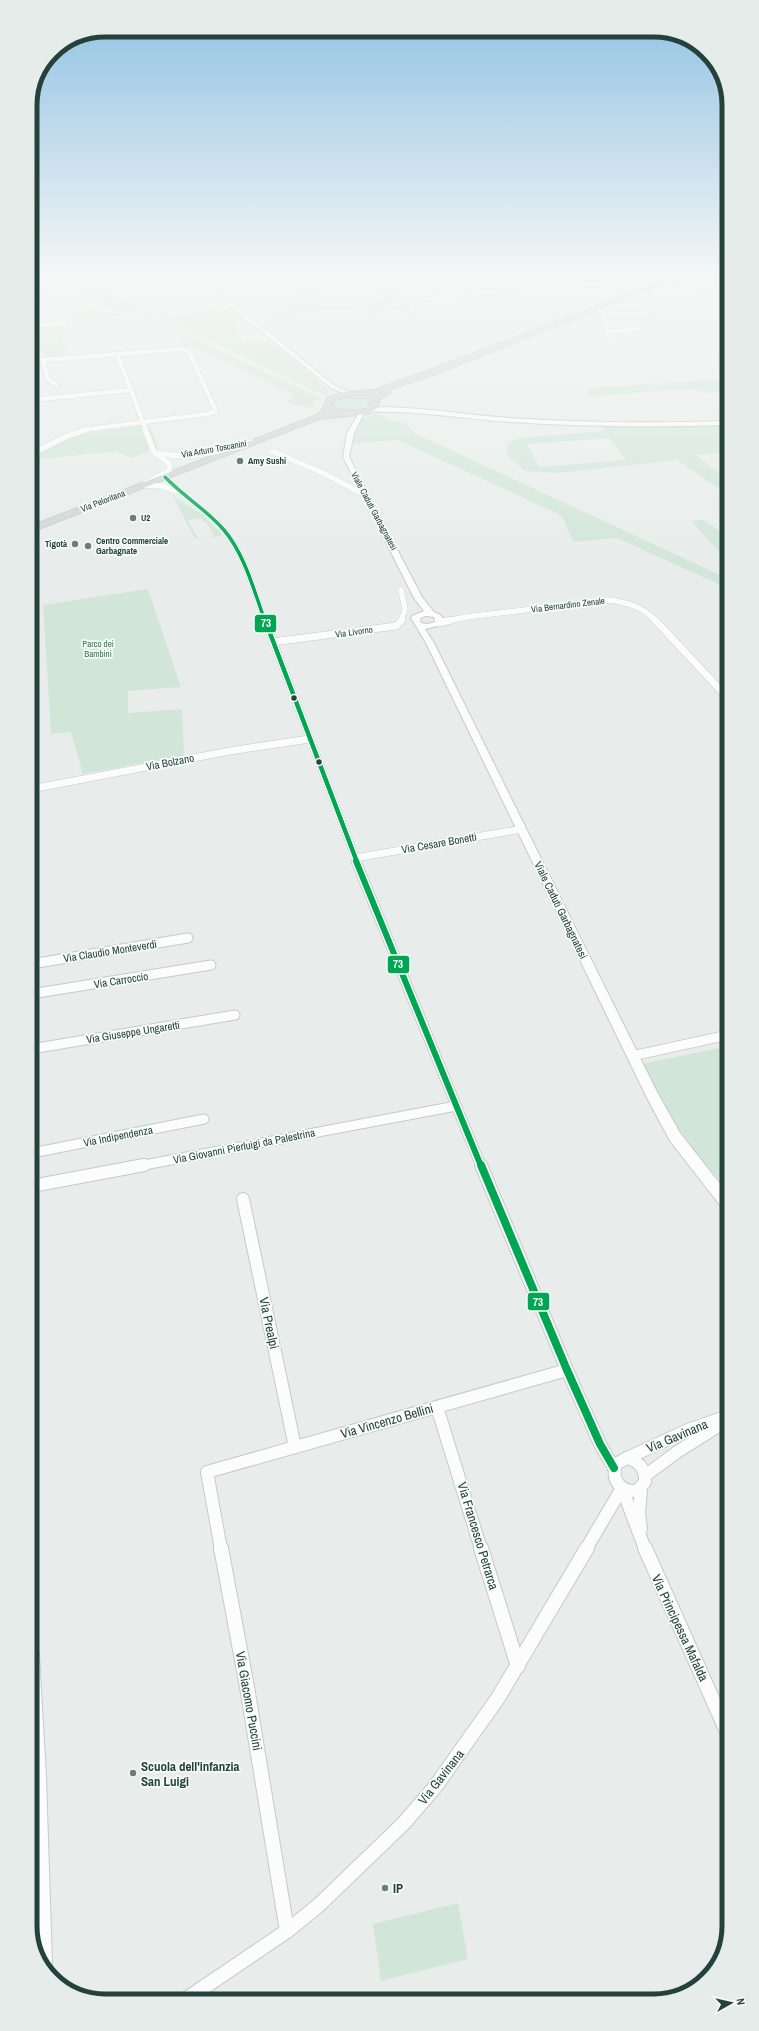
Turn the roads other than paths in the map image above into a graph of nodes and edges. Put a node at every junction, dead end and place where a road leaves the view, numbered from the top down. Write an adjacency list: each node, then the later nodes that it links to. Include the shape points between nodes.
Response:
1 (46, 373): 6 (street, via 48,379)
2 (124, 373): 8 (street, Via Arturo Toscanini)
3 (198, 373): 20 (street, via 216,406 215,412)
4 (315, 373): 7 (main road)
5 (430, 373): 10 (main road, via 375,392); 13 (main road, via 383,392)
6 (57, 385)
7 (333, 387): 9 (main road); 11 (main road)
8 (130, 390): 12 (street); 20 (street, Via Arturo Toscanini)
9 (350, 394): 10 (main road); 11 (main road)
10 (360, 394): 13 (main road)
11 (336, 396): 14 (main road, Via Peloritana)
12 (37, 399)
13 (374, 401): 15 (main road, via 374,405); 16 (street)
14 (328, 405): 17 (main road, via 333,410); 18 (main road, Via Peloritana, via 326,411)
15 (365, 411): 16 (street, via 392,409); 17 (main road, Via Peloritana); 19 (street, Viale Caduti Garbagnatesi)
16 (431, 412): 21 (street, via 603,425)
17 (344, 413): 18 (main road, Via Peloritana); 19 (street)
18 (318, 417): 22 (main road, Via Peloritana)
19 (355, 422): 30 (street, Viale Caduti Garbagnatesi, via 345,456)
20 (143, 423): 23 (street, Via Arturo Toscanini); 24 (street, via 78,431)
21 (722, 423)
22 (252, 442): 23 (street, Via Arturo Toscanini, via 186,455 168,455); 26 (main road, Via Peloritana)
23 (153, 449): 28 (street, Via Arturo Toscanini, via 169,463 170,468)
24 (37, 451)
25 (272, 451): 30 (street)
26 (175, 472): 27 (main road, Via Peloritana); 28 (main road, Via Peloritana)
27 (164, 477): 28 (main road, Via Peloritana); 29 (street)
28 (145, 484): 29 (street, via 163,486); 31 (main road, Via Peloritana)
29 (180, 493): 36 (street, via 212,517 234,543)
30 (365, 495): 33 (street, Viale Caduti Garbagnatesi)
31 (37, 526)
32 (401, 590): 36 (street, Via Livorno, via 406,609 402,620 396,626 305,640)
33 (418, 598): 34 (street); 35 (street, Viale Caduti Garbagnatesi)
34 (417, 620): 35 (street, via 428,627); 35 (street, via 423,613); 37 (street, Viale Caduti Garbagnatesi)
35 (436, 620): 37 (street); 38 (street, Via Bernardino Zenale, via 608,600 625,602 648,613)
36 (272, 642): 39 (street)
37 (430, 643): 41 (street, Viale Caduti Garbagnatesi)
38 (722, 692)
39 (309, 739): 40 (street, Via Bolzano, via 230,751); 42 (street)
40 (37, 788)
41 (522, 829): 42 (street, Via Cesare Bonetti); 50 (street, Viale Caduti Garbagnatesi)
42 (355, 858): 51 (street)
43 (188, 938): 44 (street, Via Claudio Monteverdi)
44 (37, 963)
45 (211, 965): 46 (street, Via Carroccio)
46 (37, 993)
47 (236, 1015): 49 (street, Via Giuseppe Ungaretti)
48 (722, 1036): 50 (street)
49 (37, 1048)
50 (632, 1056): 54 (street, Viale Caduti Garbagnatesi, via 670,1130)
51 (456, 1106): 55 (street, Via Giovanni Pierluigi da Palestrina); 59 (street)
52 (204, 1119): 53 (street, Via Indipendenza)
53 (37, 1152)
54 (702, 1171): 56 (street, Viale Caduti Garbagnatesi); 57 (street, Viale Caduti Garbagnatesi)
55 (37, 1185)
56 (722, 1192)
57 (722, 1197)
58 (243, 1199): 63 (street, Via Prealpi)
59 (567, 1370): 60 (street, Via Vincenzo Bellini); 64 (street, via 600,1444)
60 (437, 1407): 63 (street, Via Vincenzo Bellini); 70 (street, Via Francesco Petrarca)
61 (722, 1418): 64 (street, Via Gavinana, via 688,1430)
62 (722, 1424): 66 (street, Via Gavinana)
63 (295, 1447): 65 (street, Via Vincenzo Bellini)
64 (621, 1462): 66 (street, via 632,1459 641,1465); 67 (street, via 615,1479)
65 (207, 1472): 73 (street, Via Giacomo Puccini, via 247,1687)
66 (646, 1475): 68 (street)
67 (622, 1488): 68 (street, via 632,1492); 69 (street, Via Principessa Mafalda); 70 (street, Via Gavinana)
68 (641, 1489): 69 (street, Via Principessa Mafalda, via 639,1514)
69 (642, 1542): 71 (street, Via Principessa Mafalda)
70 (518, 1666): 73 (street, Via Gavinana, via 461,1752 404,1823 319,1905)
71 (722, 1720)
72 (37, 1850): 74 (street)
73 (287, 1931): 75 (street, Via Gavinana)
74 (44, 1957)
75 (194, 1994)

